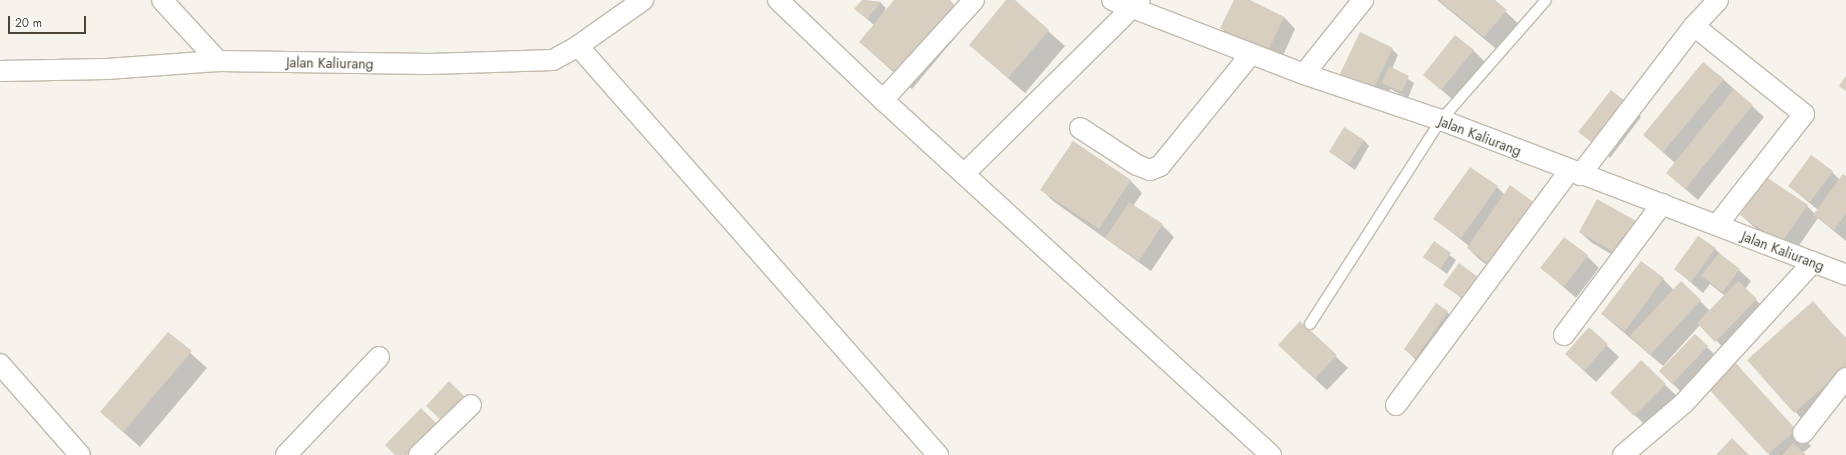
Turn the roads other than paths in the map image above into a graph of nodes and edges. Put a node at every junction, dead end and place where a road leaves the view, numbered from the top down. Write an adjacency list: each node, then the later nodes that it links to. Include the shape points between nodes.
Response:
1 (162, 0): 13 (street)
2 (642, 0): 11 (street, Jalan Kaliurang)
3 (778, 0): 16 (street)
4 (974, 0): 16 (street)
5 (1112, 0): 9 (street, Jalan Kaliurang)
6 (1363, 0): 15 (street)
7 (1546, 0): 17 (lane)
8 (1718, 0): 10 (street)
9 (1135, 4): 12 (street, Jalan Kaliurang); 20 (street)
10 (1694, 26): 19 (street); 22 (street, via 1804,114)
11 (578, 46): 13 (street, Jalan Kaliurang, via 552,60 531,63); 36 (street)
12 (1251, 54): 15 (street, Jalan Kaliurang); 18 (street, via 1160,166 1150,170 1137,165)
13 (218, 61): 14 (street, Jalan Kaliurang, via 107,69)
14 (0, 71)
15 (1304, 74): 17 (street, Jalan Kaliurang)
16 (883, 100): 20 (street)
17 (1441, 120): 19 (street, Jalan Kaliurang); 25 (lane)
18 (1080, 128)
19 (1575, 173): 21 (street, Jalan Kaliurang); 31 (street)
20 (964, 174): 37 (street)
21 (1662, 204): 22 (street, Jalan Kaliurang); 26 (street)
22 (1716, 225): 23 (street, Jalan Kaliurang)
23 (1813, 262): 24 (street, Jalan Kaliurang); 38 (street, via 1684,403)
24 (1846, 275)
25 (1310, 324)
26 (1564, 335)
27 (379, 357): 34 (street)
28 (0, 364): 33 (street)
29 (1846, 378): 32 (street)
30 (471, 405): 35 (street)
31 (1396, 405)
32 (1803, 433)
33 (80, 455)
34 (286, 455)
35 (419, 455)
36 (938, 455)
37 (1271, 455)
38 (1623, 455)

